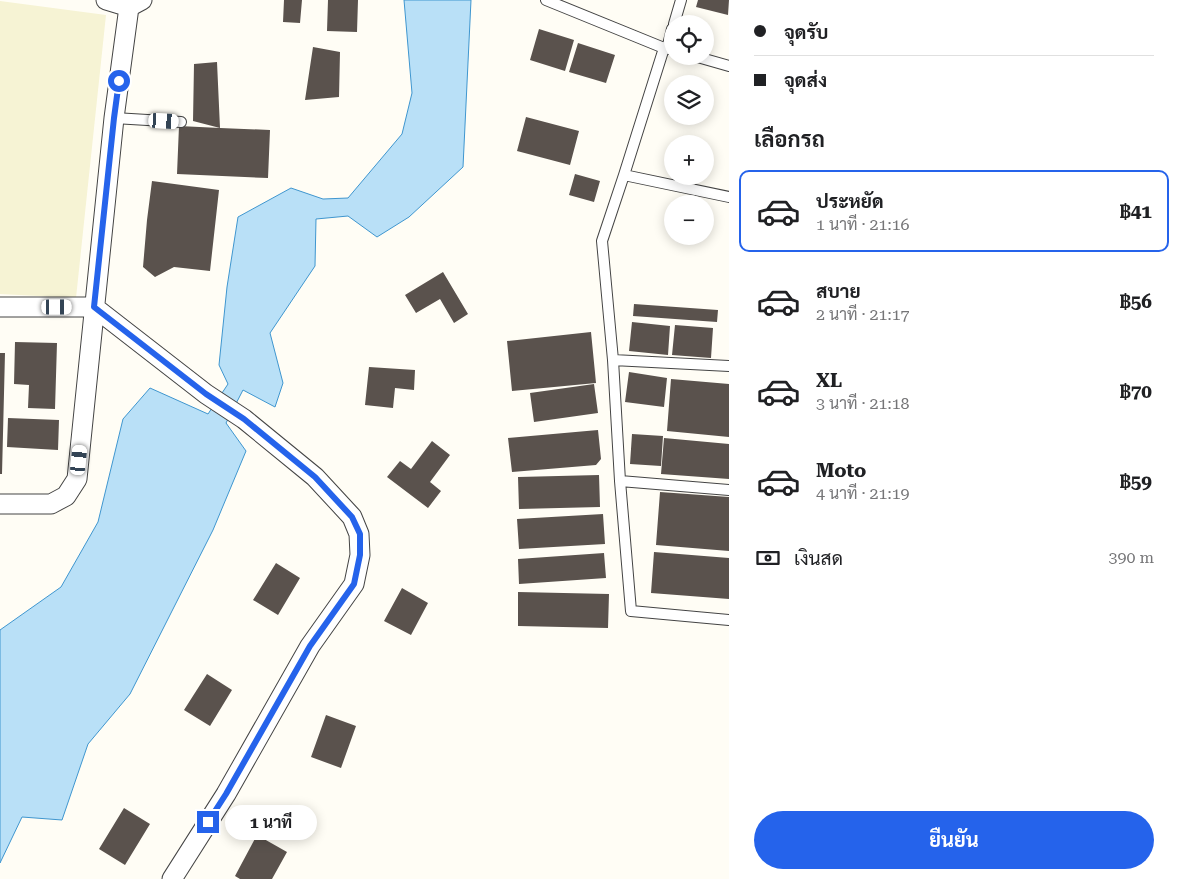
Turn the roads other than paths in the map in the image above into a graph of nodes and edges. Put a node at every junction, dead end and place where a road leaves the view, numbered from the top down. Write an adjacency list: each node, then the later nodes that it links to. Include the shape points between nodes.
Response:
1 (106, 0): 4 (street)
2 (546, 0): 6 (lane)
3 (681, 0): 5 (lane)
4 (136, 3): 10 (street)
5 (677, 15)
6 (664, 47)
7 (664, 60): 12 (lane)
8 (714, 62): 9 (lane)
9 (729, 66)
10 (114, 118): 11 (lane); 15 (street)
11 (181, 122)
12 (624, 175): 13 (lane); 16 (lane, via 602,241)
13 (729, 197)
14 (0, 307): 15 (street)
15 (94, 307): 20 (street, via 77,479 66,496 51,504); 22 (street, via 206,394 244,419 315,477 352,517 360,534 360,555 354,584 310,646 226,794)
16 (613, 360): 17 (lane); 18 (lane)
17 (729, 366)
18 (620, 481): 19 (lane); 21 (lane, via 630,611)
19 (729, 490)
20 (0, 504)
21 (729, 620)
22 (172, 879)

